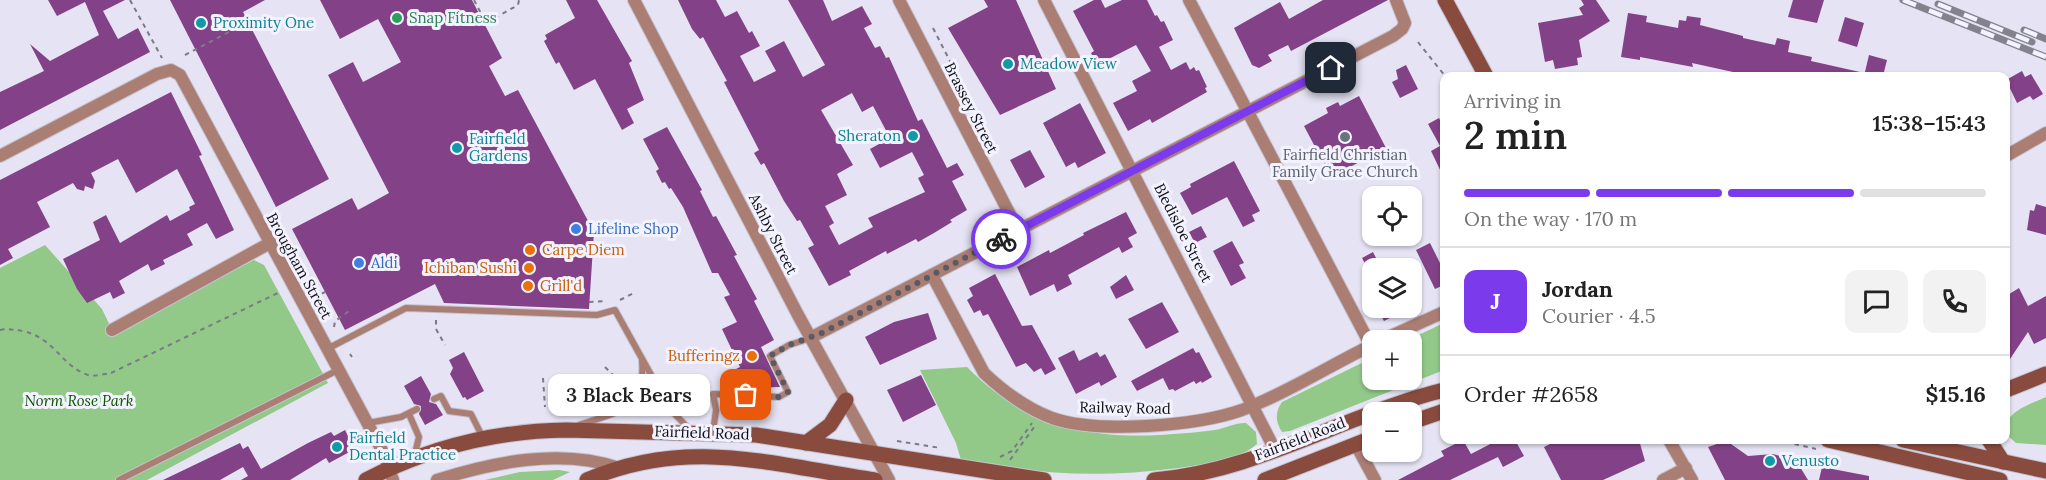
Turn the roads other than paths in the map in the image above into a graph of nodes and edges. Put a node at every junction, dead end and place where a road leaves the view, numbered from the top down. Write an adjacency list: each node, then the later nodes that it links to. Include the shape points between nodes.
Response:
1 (634, 0): 20 (street, Ashby Street)
2 (899, 0): 13 (street, Brassey Street)
3 (1044, 0): 12 (street, Bledisloe Street)
4 (1189, 0): 8 (street)
5 (1396, 0): 8 (street, via 1405,19 1402,29)
6 (1445, 0): 7 (main road)
7 (1484, 72)
8 (1247, 111): 12 (street); 18 (street)
9 (2046, 133): 10 (street)
10 (2010, 154)
11 (0, 156): 14 (street, Brougham Street, via 156,74 174,71 184,80)
12 (1133, 170): 13 (street); 30 (street, Bledisloe Street)
13 (1018, 230): 15 (street)
14 (270, 243): 17 (street); 21 (street, Brougham Street)
15 (932, 275): 20 (street); 30 (street, Railway Road, via 984,373 1027,405 1053,418 1091,425 1178,425 1227,415)
16 (1440, 314): 19 (street, Railway Road)
17 (112, 330)
18 (1367, 330)
19 (1405, 330)
20 (812, 337): 29 (street, Ashby Street); 38 (lane, via 770,356 788,392 779,397 713,393)
21 (327, 349): 23 (lane, via 406,308 597,315 615,310); 24 (street, Brougham Street)
22 (1362, 350): 30 (street, Railway Road)
23 (642, 359): 36 (lane, via 642,386 633,402); 37 (lane, via 670,408)
24 (338, 370): 35 (street, Brougham Street); 55 (lane)
25 (2046, 374): 27 (main road)
26 (1440, 391): 47 (main road, Fairfield Road, via 1377,409)
27 (2010, 391)
28 (434, 399): 39 (lane, via 441,396 449,411 471,414)
29 (846, 400): 41 (main road, via 830,425); 48 (street, Ashby Street)
30 (1254, 404): 47 (street, Bledisloe Street)
31 (417, 409): 33 (lane)
32 (1440, 412): 34 (main road)
33 (409, 414): 35 (lane); 49 (lane, via 419,437)
34 (1422, 419)
35 (367, 423): 54 (street, Brougham Street)
36 (566, 430): 37 (main road, Fairfield Road); 39 (main road, Fairfield Road)
37 (693, 432): 38 (main road, Fairfield Road)
38 (713, 432): 41 (main road, Fairfield Road)
39 (483, 438): 49 (main road, Fairfield Road)
40 (1362, 442): 46 (main road, Fairfield Road)
41 (806, 443): 48 (main road, Fairfield Road)
42 (1674, 444): 52 (street)
43 (1845, 444): 67 (main road)
44 (1921, 444): 50 (main road)
45 (1992, 444): 50 (main road)
46 (1356, 445): 63 (main road, Fairfield Road); 64 (street)
47 (1275, 450): 62 (main road, Fairfield Road, via 1198,474)
48 (874, 455): 60 (street, Ashby Street); 61 (main road, Fairfield Road)
49 (414, 459): 54 (main road, Fairfield Road)
50 (2003, 462): 53 (main road)
51 (619, 468): 57 (street, Fairfield Road, via 587,459 540,460 492,466); 58 (main road); 59 (main road, Fairfield Road, via 670,458 724,456)
52 (1686, 468): 65 (street); 66 (street)
53 (2046, 471)
54 (391, 474): 56 (main road, Fairfield Road)
55 (120, 480)
56 (366, 480)
57 (437, 480)
58 (587, 480)
59 (875, 480)
60 (889, 480)
61 (1044, 480)
62 (1154, 480)
63 (1265, 480)
64 (1375, 480)
65 (1663, 480)
66 (1692, 480)
67 (2000, 480)

